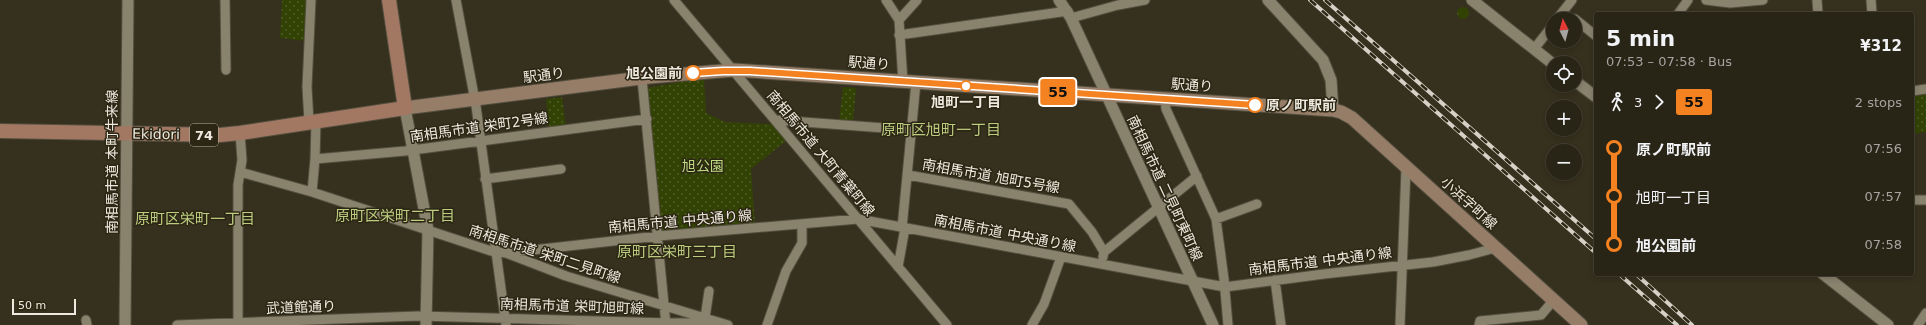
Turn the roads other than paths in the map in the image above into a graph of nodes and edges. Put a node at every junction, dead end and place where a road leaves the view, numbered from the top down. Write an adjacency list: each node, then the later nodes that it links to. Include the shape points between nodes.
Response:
1 (128, 0): 51 (street, 南相馬市道 本町牛来線)
2 (225, 0): 33 (street)
3 (311, 0): 48 (street, via 307,87)
4 (389, 0): 44 (main road)
5 (456, 0): 42 (street)
6 (674, 0): 34 (street, 南相馬市道 大町青葉町線)
7 (886, 0): 26 (street)
8 (917, 0): 26 (street)
9 (1059, 0): 25 (street, 南相馬市道 二見町東町線)
10 (1145, 0): 19 (street)
11 (1268, 0): 45 (street, via 1323,60 1331,80)
12 (1572, 0): 20 (street)
13 (1688, 0): 22 (street)
14 (1706, 0): 15 (street, via 1730,3)
15 (1763, 0)
16 (1817, 0): 23 (street)
17 (1871, 0): 24 (street)
18 (1480, 2): 31 (street)
19 (1116, 3): 25 (street)
20 (1564, 10): 21 (street)
21 (1566, 12)
22 (1679, 12)
23 (1818, 12)
24 (1872, 12)
25 (1069, 15): 30 (street); 41 (street, 南相馬市道 二見町東町線)
26 (899, 20): 30 (street)
27 (1582, 25): 29 (street)
28 (1546, 34): 31 (street)
29 (1594, 34)
30 (899, 35): 36 (street)
31 (1534, 49): 32 (street)
32 (1546, 58)
33 (226, 70)
34 (734, 70): 35 (main road, 駅通り); 36 (main road, 駅通り); 47 (street, 南相馬市道 大町青葉町線)
35 (642, 79): 42 (main road, 駅通り); 46 (street)
36 (910, 82): 41 (main road, 駅通り); 49 (street)
37 (1582, 86): 40 (street)
38 (1926, 90): 39 (street)
39 (1914, 91)
40 (1594, 95)
41 (1106, 96): 43 (main road, 駅通り); 66 (street, 南相馬市道 二見町東町線)
42 (474, 100): 44 (main road, 駅通り); 53 (street)
43 (1165, 100): 45 (main road, 駅通り); 60 (street, via 1166,109)
44 (405, 108): 48 (main road, Ekidori / 74); 54 (street)
45 (1333, 110): 56 (main road, 小浜字町線, via 1352,118)
46 (647, 119): 53 (street, 南相馬市道 栄町2号線); 72 (street)
47 (776, 120): 49 (street); 67 (street, 南相馬市道 大町青葉町線)
48 (312, 121): 52 (main road, Ekidori / 74); 55 (street)
49 (912, 130): 59 (street)
50 (0, 131): 51 (main road, Ekidori / 74)
51 (127, 133): 52 (main road, Ekidori / 74); 97 (street, 南相馬市道 本町牛来線)
52 (240, 133): 58 (street)
53 (480, 140): 54 (street, 南相馬市道 栄町2号線); 61 (street)
54 (412, 150): 55 (street, 南相馬市道 栄町2号線); 71 (street)
55 (315, 159): 62 (street)
56 (1406, 168): 73 (main road, 小浜字町線); 80 (street)
57 (561, 170): 61 (street)
58 (240, 172): 62 (street, 南相馬市道 栄町二見町線); 95 (street, via 237,219)
59 (908, 175): 70 (street); 75 (street, 南相馬市道 旭町5号線, via 1068,204 1092,232)
60 (1197, 176): 66 (street); 68 (street)
61 (485, 178): 74 (street)
62 (312, 192): 71 (street, 南相馬市道 栄町二見町線)
63 (1914, 200): 64 (street)
64 (1926, 200)
65 (1257, 204): 68 (street)
66 (1158, 208): 75 (street); 83 (street, 南相馬市道 二見町東町線)
67 (858, 219): 69 (street, 南相馬市道 中央通り線); 70 (street, 南相馬市道 中央通り線); 79 (street, 南相馬市道 大町青葉町線)
68 (1216, 219): 84 (street)
69 (802, 224): 72 (street, 南相馬市道 中央通り線); 100 (street, via 802,243 786,271)
70 (904, 228): 77 (street, 南相馬市道 中央通り線); 79 (street)
71 (428, 230): 74 (street, 南相馬市道 栄町二見町線); 91 (street)
72 (658, 236): 76 (street, 南相馬市道 中央通り線); 87 (street)
73 (1495, 248): 80 (street, 南相馬市道 中央通り線, via 1452,259); 86 (main road, 小浜字町線)
74 (496, 252): 76 (street, 南相馬市道 栄町二見町線); 93 (street)
75 (1104, 252): 78 (street)
76 (506, 253): 87 (street, 南相馬市道 栄町二見町線, via 566,276)
77 (1061, 257): 78 (street, 南相馬市道 中央通り線); 102 (street, via 1044,304)
78 (1102, 265): 83 (street, 南相馬市道 中央通り線)
79 (898, 266): 101 (street, 南相馬市道 大町青葉町線)
80 (1402, 266): 82 (street, 南相馬市道 中央通り線); 106 (street)
81 (1826, 276): 110 (street)
82 (1274, 280): 84 (street, 南相馬市道 中央通り線); 105 (street)
83 (1191, 281): 84 (street, 南相馬市道 中央通り線); 103 (street, 南相馬市道 二見町東町線)
84 (1225, 287): 104 (street)
85 (709, 291): 90 (street)
86 (1553, 301): 89 (street); 109 (main road, 小浜字町線)
87 (664, 305): 90 (street, 南相馬市道 栄町二見町線); 96 (street)
88 (1926, 313): 111 (street)
89 (1541, 315): 107 (street, via 1480,321); 108 (street)
90 (705, 318): 94 (street, 南相馬市道 栄町二見町線)
91 (426, 321): 92 (street, 南相馬市道 栄町旭町線); 95 (street, 武道館通り)
92 (481, 321): 93 (street, 南相馬市道 栄町旭町線)
93 (505, 321): 96 (street, 南相馬市道 栄町旭町線)
94 (718, 322): 96 (street, 南相馬市道 栄町旭町線); 99 (street, 南相馬市道 栄町二見町線)
95 (238, 324): 98 (street, 武道館通り)
96 (666, 324)
97 (125, 325)
98 (177, 325)
99 (728, 325)
100 (768, 325)
101 (947, 325)
102 (1032, 325)
103 (1213, 325)
104 (1228, 325)
105 (1281, 325)
106 (1400, 325)
107 (1479, 325)
108 (1541, 325)
109 (1581, 325)
110 (1888, 325)
111 (1918, 325)

